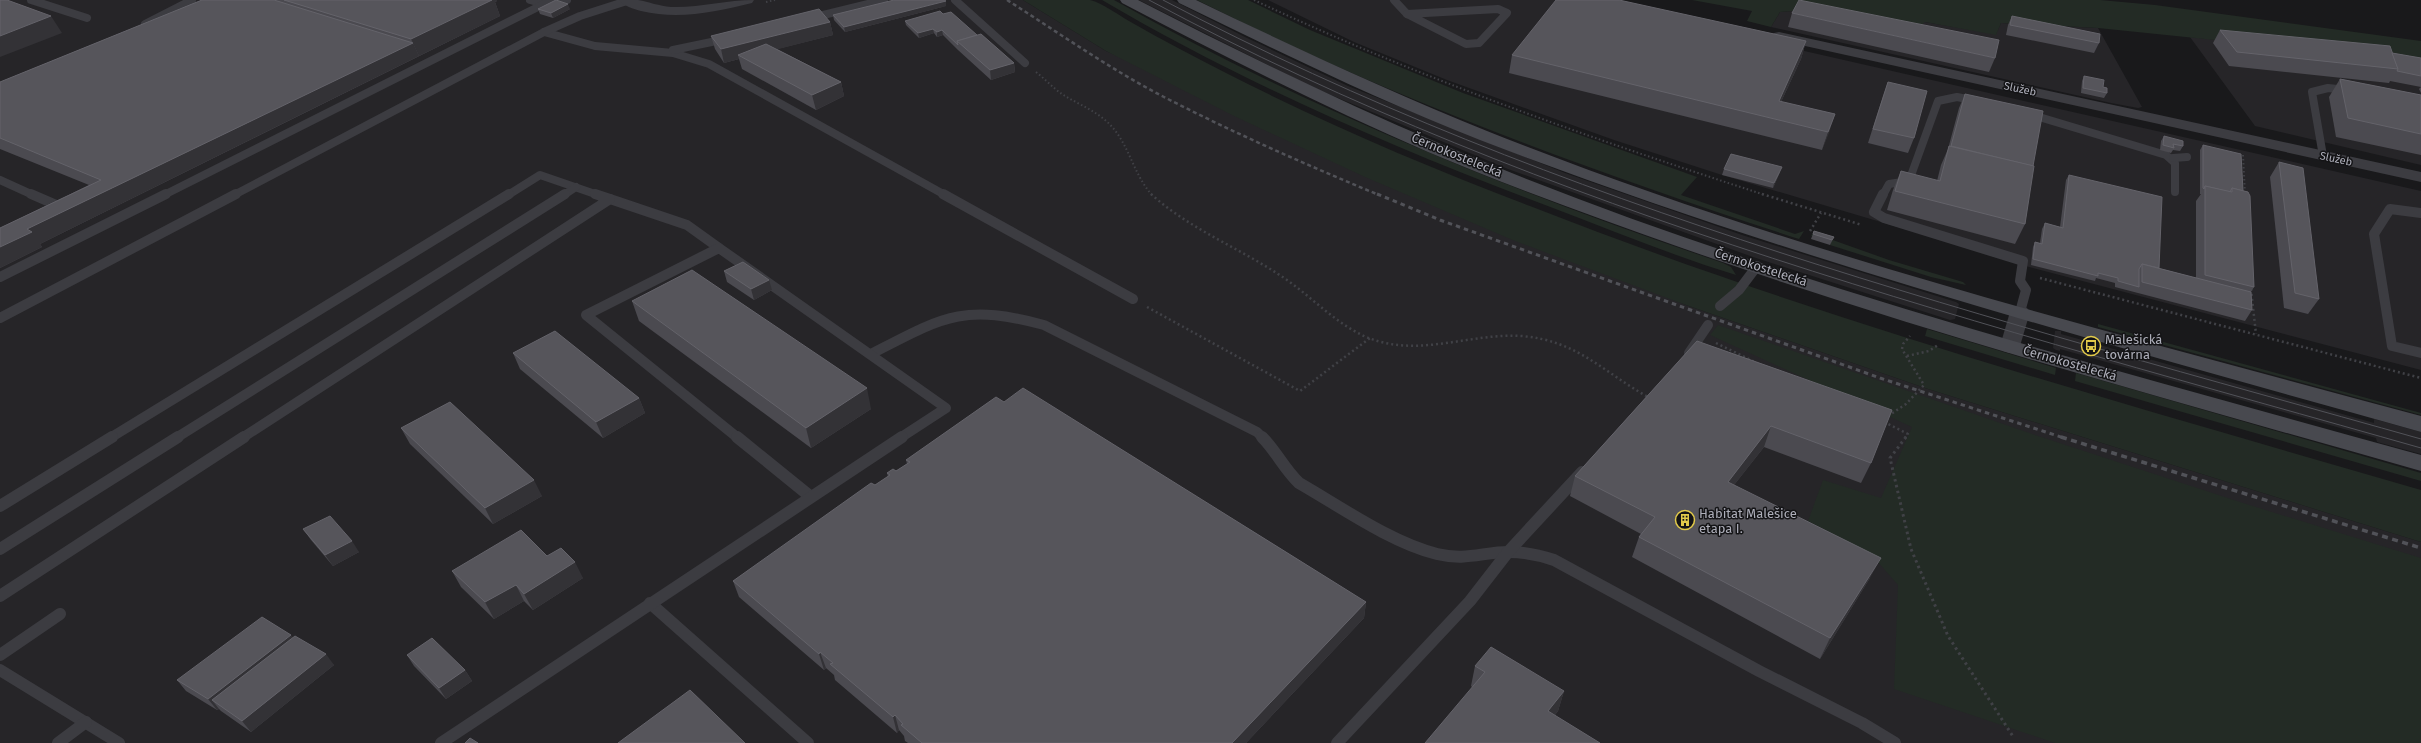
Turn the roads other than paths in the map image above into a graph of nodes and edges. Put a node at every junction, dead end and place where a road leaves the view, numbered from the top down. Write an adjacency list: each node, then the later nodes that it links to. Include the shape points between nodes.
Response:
1 (31, 0): 14 (lane)
2 (192, 0): 16 (lane)
3 (531, 0): 12 (lane)
4 (567, 0): 12 (lane)
5 (626, 0): 6 (street, via 652,8 683,11 715,8); 17 (lane)
6 (747, 0)
7 (884, 0): 15 (lane)
8 (956, 0): 21 (lane)
9 (1127, 0): 36 (main road, Černokostelecká, via 1250,65 1396,131 1560,196)
10 (1184, 0): 40 (main road, via 1285,50 1364,85 1568,167 1780,240)
11 (1394, 0): 13 (lane)
12 (544, 4): 37 (lane)
13 (1407, 14): 13 (lane, via 1466,44 1479,43 1507,13 1498,9)
14 (87, 18)
15 (800, 21)
16 (139, 26)
17 (544, 32): 20 (lane, via 587,45 613,49); 41 (lane)
18 (1765, 33): 25 (street, Služeb)
19 (738, 36): 20 (lane)
20 (667, 51): 38 (lane, via 709,64)
21 (1025, 62)
22 (2353, 91): 25 (lane, via 2328,88 2312,92)
23 (1987, 103): 40 (lane, via 1958,97 1938,101 1909,181 1889,184 1874,212 1884,218 2024,261 2020,281 2026,290)
24 (2021, 112): 27 (lane)
25 (2323, 156): 28 (street, Služeb)
26 (2187, 157): 27 (lane)
27 (2173, 158): 31 (lane)
28 (2421, 177)
29 (0, 180): 33 (lane, via 61,207)
30 (576, 187): 32 (lane); 51 (lane, via 540,175); 52 (lane)
31 (2175, 192)
32 (610, 199): 35 (lane, via 687,225); 54 (lane)
33 (48, 213)
34 (2421, 213): 44 (lane, via 2390,209 2374,234 2392,346)
35 (719, 248): 45 (lane); 50 (lane, via 586,315)
36 (1757, 266): 39 (lane, via 1740,290); 43 (main road, Černokostelecká)
37 (0, 277)
38 (1133, 299)
39 (1720, 306)
40 (2020, 312): 43 (street); 47 (main road)
41 (0, 318)
42 (1708, 325): 46 (lane)
43 (2010, 346): 49 (main road, Černokostelecká)
44 (2421, 353)
45 (871, 354): 50 (lane, via 946,408); 53 (lane, via 940,320 975,313 1044,325 1257,432 1276,451 1286,470 1299,483 1400,540 1437,554 1469,558)
46 (1680, 364)
47 (2421, 424)
48 (1592, 461): 53 (lane)
49 (2421, 463)
50 (810, 497): 55 (lane)
51 (0, 506)
52 (0, 549)
53 (1508, 552): 64 (lane, via 1470,601); 65 (lane, via 1533,553 1554,560 1759,671 1862,723)
54 (0, 596)
55 (650, 603): 62 (lane); 63 (lane)
56 (60, 614): 57 (lane)
57 (0, 656)
58 (0, 670): 59 (lane)
59 (86, 722): 60 (lane); 61 (lane)
60 (58, 743)
61 (119, 743)
62 (441, 743)
63 (808, 743)
64 (1337, 743)
65 (1894, 743)

